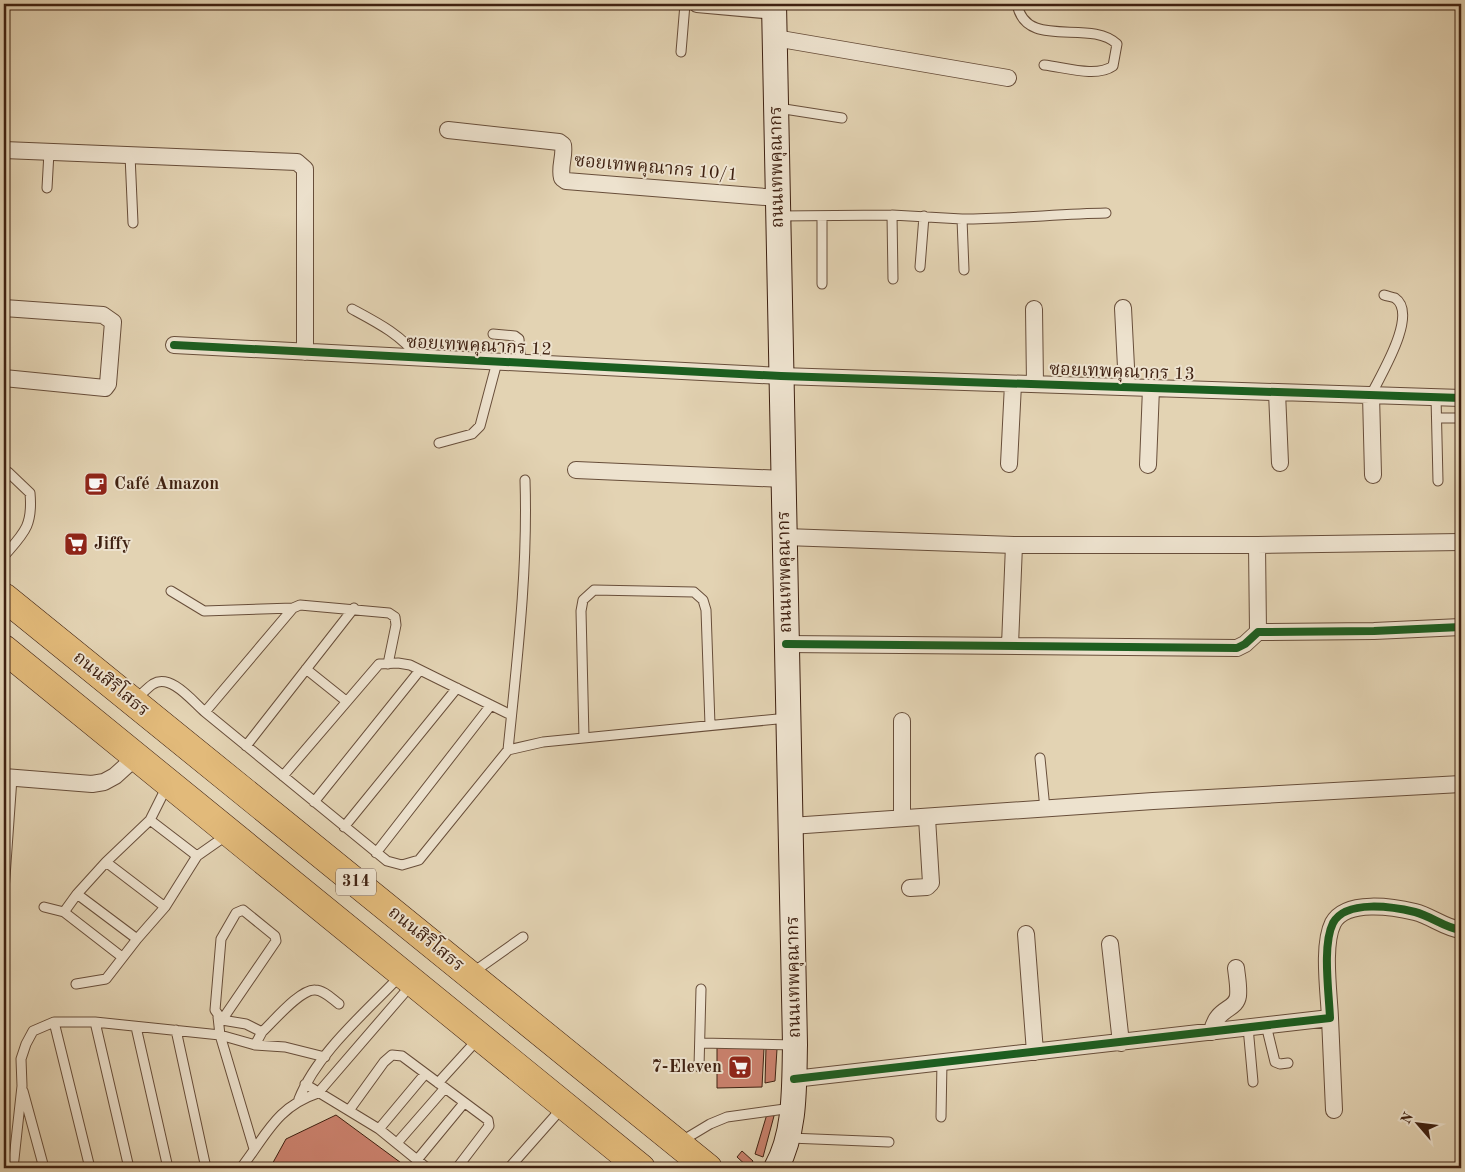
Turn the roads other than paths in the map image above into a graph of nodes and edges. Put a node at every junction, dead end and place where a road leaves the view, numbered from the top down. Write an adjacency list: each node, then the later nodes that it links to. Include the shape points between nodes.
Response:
1 (685, 4): 6 (lane)
2 (697, 4): 4 (street)
3 (1017, 4): 7 (lane, via 1021,18 1032,28 1107,36 1116,44 1113,66 1108,69 1098,71)
4 (774, 8): 5 (main road, ถนนเทพคุณากร)
5 (775, 38): 8 (street); 9 (main road, ถนนเทพคุณากร)
6 (682, 52)
7 (1044, 64)
8 (1008, 78)
9 (776, 108): 10 (lane); 16 (main road, ถนนเทพคุณากร)
10 (842, 118)
11 (448, 130): 16 (street, ซอยเทพคุณากร 10/1, via 559,142 564,150 560,172 566,181)
12 (4, 150): 13 (street)
13 (49, 152): 14 (street); 15 (lane)
14 (130, 155): 22 (lane); 34 (street, via 302,164 305,169)
15 (47, 188)
16 (778, 207): 19 (lane); 38 (main road, ถนนเทพคุณากร)
17 (1106, 212): 21 (lane, via 1046,214 1003,220)
18 (892, 215): 19 (lane); 20 (lane); 25 (lane)
19 (822, 216): 26 (lane)
20 (924, 216): 21 (lane); 23 (lane)
21 (962, 219): 24 (lane)
22 (133, 223)
23 (920, 267)
24 (964, 270)
25 (893, 279)
26 (822, 284)
27 (1384, 295): 45 (lane, via 1396,298 1403,308 1403,323)
28 (4, 308): 39 (street, via 103,315 113,322 105,388)
29 (1123, 308): 42 (street)
30 (352, 309): 35 (lane, via 406,342)
31 (1034, 309): 41 (street)
32 (493, 334): 37 (lane, via 519,339)
33 (174, 346): 34 (street, ซอยเทพคุณากร 12)
34 (305, 352): 35 (street, ซอยเทพคุณากร 12)
35 (419, 358): 36 (street, ซอยเทพคุณากร 12)
36 (497, 362): 37 (street, ซอยเทพคุณากร 12); 50 (lane, via 480,426 472,434)
37 (521, 363): 38 (street, ซอยเทพคุณากร 12)
38 (782, 376): 40 (street, ซอยเทพคุณากร 13); 57 (main road, ถนนเทพคุณากร)
39 (4, 378)
40 (1013, 384): 41 (street, ซอยเทพคุณากร 13); 51 (street)
41 (1036, 384): 42 (street, ซอยเทพคุณากร 13)
42 (1126, 387): 43 (street, ซอยเทพคุณากร 13)
43 (1151, 388): 44 (street, ซอยเทพคุณากร 13); 53 (street)
44 (1277, 392): 45 (street, ซอยเทพคุณากร 13); 52 (street)
45 (1371, 395): 46 (street, ซอยเทพคุณากร 13); 56 (street)
46 (1436, 397): 47 (street, ซอยเทพคุณากร 13); 48 (lane)
47 (1461, 398)
48 (1438, 418): 49 (lane); 59 (lane)
49 (1461, 418)
50 (439, 443)
51 (1009, 464)
52 (1280, 464)
53 (1148, 465)
54 (576, 470): 57 (street)
55 (4, 471): 64 (lane, via 30,493 32,513 23,534)
56 (1373, 475)
57 (784, 479): 60 (main road, ถนนเทพคุณากร)
58 (525, 480): 82 (lane, via 527,524)
59 (1438, 481)
60 (785, 537): 62 (street); 71 (main road, ถนนเทพคุณากร)
61 (1461, 542): 63 (street)
62 (1014, 545): 63 (street); 72 (street)
63 (1257, 545): 70 (street)
64 (4, 556)
65 (171, 591): 67 (lane, via 204,611)
66 (4, 597): 79 (highway, ถนนสิริโสธร / 314)
67 (293, 608): 68 (lane, via 310,605); 81 (lane)
68 (354, 608): 74 (lane, via 379,610 395,617); 75 (lane)
69 (1461, 627): 70 (street, via 1374,632)
70 (1258, 632): 72 (street, via 1238,648)
71 (786, 644): 72 (street); 83 (main road, ถนนเทพคุณากร)
72 (1010, 645)
73 (4, 649): 89 (highway, 314)
74 (388, 664): 76 (lane, via 410,665); 78 (lane, via 379,664)
75 (306, 669): 78 (lane); 87 (lane)
76 (420, 670): 77 (lane); 95 (lane)
77 (456, 688): 80 (lane); 101 (lane)
78 (346, 700): 91 (lane)
79 (133, 702): 81 (lane, via 154,683 164,681 176,686); 119 (highway, ถนนสิริโสธร / 314)
80 (492, 706): 82 (lane); 103 (lane)
81 (205, 712): 87 (lane)
82 (511, 715): 88 (lane)
83 (788, 718): 85 (lane); 100 (main road, ถนนเทพคุณากร)
84 (902, 721): 97 (street)
85 (710, 725): 86 (lane); 86 (lane, via 703,600 694,592 594,590 582,600 581,611)
86 (584, 738): 88 (lane)
87 (246, 746): 91 (lane)
88 (508, 750): 103 (lane, via 420,860 402,865 386,861)
89 (137, 756): 92 (street, via 104,782 92,784); 93 (highway, 314)
90 (1040, 758): 96 (lane)
91 (283, 776): 95 (lane)
92 (8, 777): 107 (lane)
93 (168, 783): 99 (lane); 102 (highway, 314)
94 (1461, 784): 96 (street)
95 (314, 802): 101 (lane)
96 (1045, 809): 98 (street)
97 (902, 818): 98 (street); 100 (street)
98 (927, 818): 106 (street, via 931,883 927,887)
99 (150, 820): 104 (lane); 105 (lane)
100 (790, 826): 139 (main road, ถนนเทพคุณากร)
101 (344, 827): 103 (lane)
102 (230, 833): 104 (lane); 120 (highway, 314)
103 (376, 853)
104 (197, 856): 110 (lane)
105 (106, 862): 108 (lane); 110 (lane)
106 (910, 888)
107 (4, 891)
108 (77, 894): 111 (lane); 115 (lane)
109 (44, 907): 111 (lane)
110 (165, 907): 115 (lane)
111 (64, 912): 117 (lane)
112 (1461, 930): 125 (street, via 1418,913 1386,906 1348,910 1334,922 1328,946)
113 (1026, 934): 140 (street)
114 (523, 937): 119 (lane)
115 (137, 940): 117 (lane)
116 (1110, 944): 137 (street)
117 (122, 957): 121 (lane, via 106,979)
118 (1236, 968): 133 (street, via 1236,1003 1214,1021)
119 (470, 975): 163 (highway, ถนนสิริโสธร / 314)
120 (407, 979): 135 (highway, 314); 141 (lane); 151 (lane)
121 (76, 984)
122 (701, 989): 136 (lane)
123 (339, 1004): 132 (lane, via 322,992 303,993)
124 (220, 1018): 124 (lane, via 276,941 243,910 236,912 220,939 215,1010); 132 (lane, via 246,1024); 134 (lane)
125 (1330, 1018): 128 (street); 157 (street)
126 (54, 1022): 127 (lane); 149 (lane, via 33,1032 26,1044 21,1059); 168 (lane)
127 (95, 1022): 130 (lane); 169 (lane)
128 (1266, 1024): 129 (street); 143 (lane, via 1275,1062)
129 (1248, 1026): 133 (street); 147 (lane)
130 (136, 1027): 131 (lane); 170 (lane)
131 (176, 1030): 134 (lane); 171 (lane)
132 (262, 1032): 138 (lane)
133 (1212, 1032): 137 (street)
134 (220, 1034): 138 (lane); 164 (lane)
135 (480, 1037): 150 (lane); 154 (highway, 314)
136 (700, 1043): 139 (lane); 144 (lane)
137 (1121, 1043): 140 (street)
138 (255, 1045): 141 (lane, via 285,1047)
139 (795, 1045): 146 (main road, ถนนเทพคุณากร)
140 (1035, 1052): 142 (street)
141 (325, 1057): 148 (lane)
142 (942, 1062): 146 (street); 158 (lane)
143 (1288, 1063)
144 (699, 1067)
145 (424, 1074): 150 (lane); 156 (lane, via 402,1056 392,1055); 159 (lane)
146 (794, 1079): 155 (main road, ถนนเทพคุณากร)
147 (1253, 1082)
148 (305, 1084): 151 (lane); 152 (lane)
149 (22, 1086): 166 (lane); 167 (lane)
150 (441, 1086): 153 (lane); 162 (lane)
151 (318, 1093): 152 (lane); 156 (lane)
152 (299, 1099): 164 (lane, via 266,1131)
153 (464, 1103): 165 (lane); 174 (lane, via 488,1120 489,1126)
154 (564, 1105): 175 (lane); 176 (highway, 314)
155 (793, 1107): 160 (main road, ถนนเทพคุณากร); 163 (lane, via 727,1117)
156 (350, 1110): 159 (lane)
157 (1334, 1110)
158 (941, 1117)
159 (379, 1129): 162 (lane)
160 (787, 1138): 161 (lane); 178 (main road, ถนนเทพคุณากร)
161 (890, 1142)
162 (397, 1143): 165 (lane)
163 (678, 1144): 177 (highway, ถนนสิริโสธร / 314)
164 (254, 1149): 172 (lane)
165 (417, 1160): 173 (lane)
166 (14, 1168)
167 (44, 1168)
168 (90, 1168)
169 (128, 1168)
170 (168, 1168)
171 (206, 1168)
172 (241, 1168)
173 (427, 1168)
174 (457, 1168)
175 (509, 1168)
176 (641, 1168)
177 (708, 1168)
178 (776, 1168)

